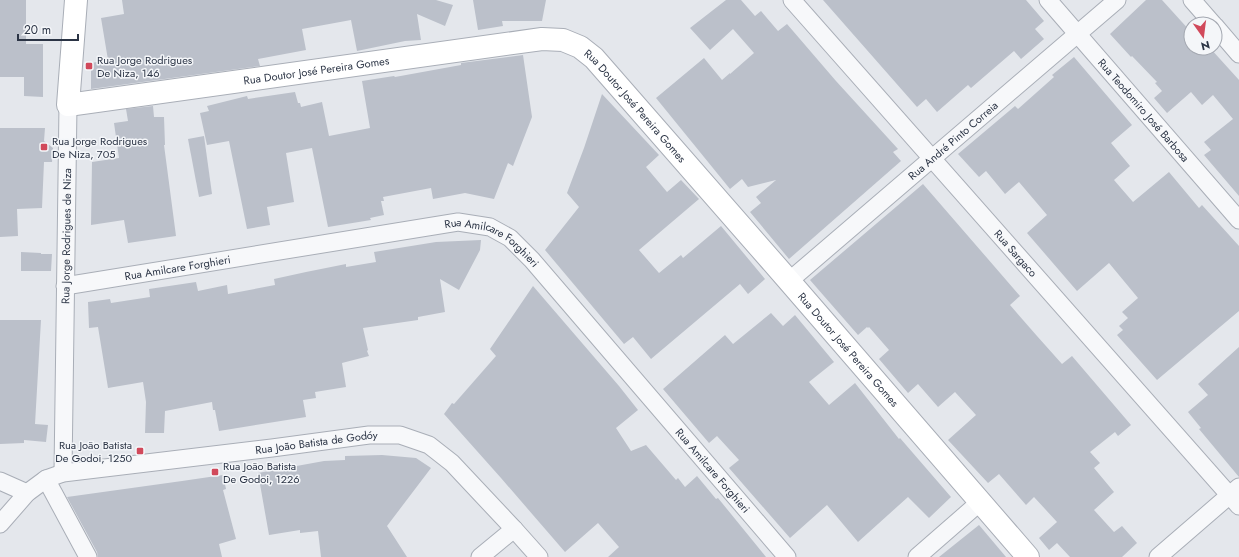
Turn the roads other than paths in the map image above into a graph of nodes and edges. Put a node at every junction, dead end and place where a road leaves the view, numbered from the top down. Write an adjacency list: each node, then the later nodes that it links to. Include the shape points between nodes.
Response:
1 (76, 0): 10 (main road, Rua Jorge Rodrigues de Niza)
2 (792, 0): 11 (street, Rua Sargaco)
3 (1048, 0): 7 (street, Rua Teodomiro José Barbosa)
4 (1117, 0): 7 (street, Rua André Pinto Correia)
5 (1192, 0): 6 (street)
6 (1206, 16)
7 (1078, 33): 11 (street, Rua André Pinto Correia); 12 (street, Rua Teodomiro José Barbosa)
8 (1223, 35): 9 (street)
9 (1239, 54)
10 (68, 106): 13 (main road, Rua Doutor José Pereira Gomes, via 542,39 563,40 580,47 594,58); 14 (street, Rua Jorge Rodrigues de Niza)
11 (932, 158): 13 (street, Rua André Pinto Correia); 19 (street, Rua Sargaco)
12 (1239, 220)
13 (789, 281): 20 (main road, Rua Doutor José Pereira Gomes)
14 (65, 286): 15 (street, Rua Jorge Rodrigues de Niza); 26 (street, Rua Amilcare Forghieri, via 458,222 490,226 510,238 532,260)
15 (63, 473): 16 (street, Rua João Batista de Godóy); 22 (street, Rua João Batista de Godóy, via 369,435 400,435 429,445 452,463)
16 (46, 479): 18 (street, Rua João Batista de Godóy); 23 (street)
17 (0, 481): 18 (street)
18 (27, 493): 21 (street, Rua João Batista de Godóy)
19 (1236, 496): 29 (street)
20 (980, 502): 27 (street); 28 (main road, Rua Doutor José Pereira Gomes)
21 (0, 524)
22 (514, 528): 24 (street); 25 (street, Rua João Batista de Godóy)
23 (88, 557)
24 (480, 557)
25 (539, 557)
26 (786, 557)
27 (917, 557)
28 (1028, 557)
29 (1158, 557)

